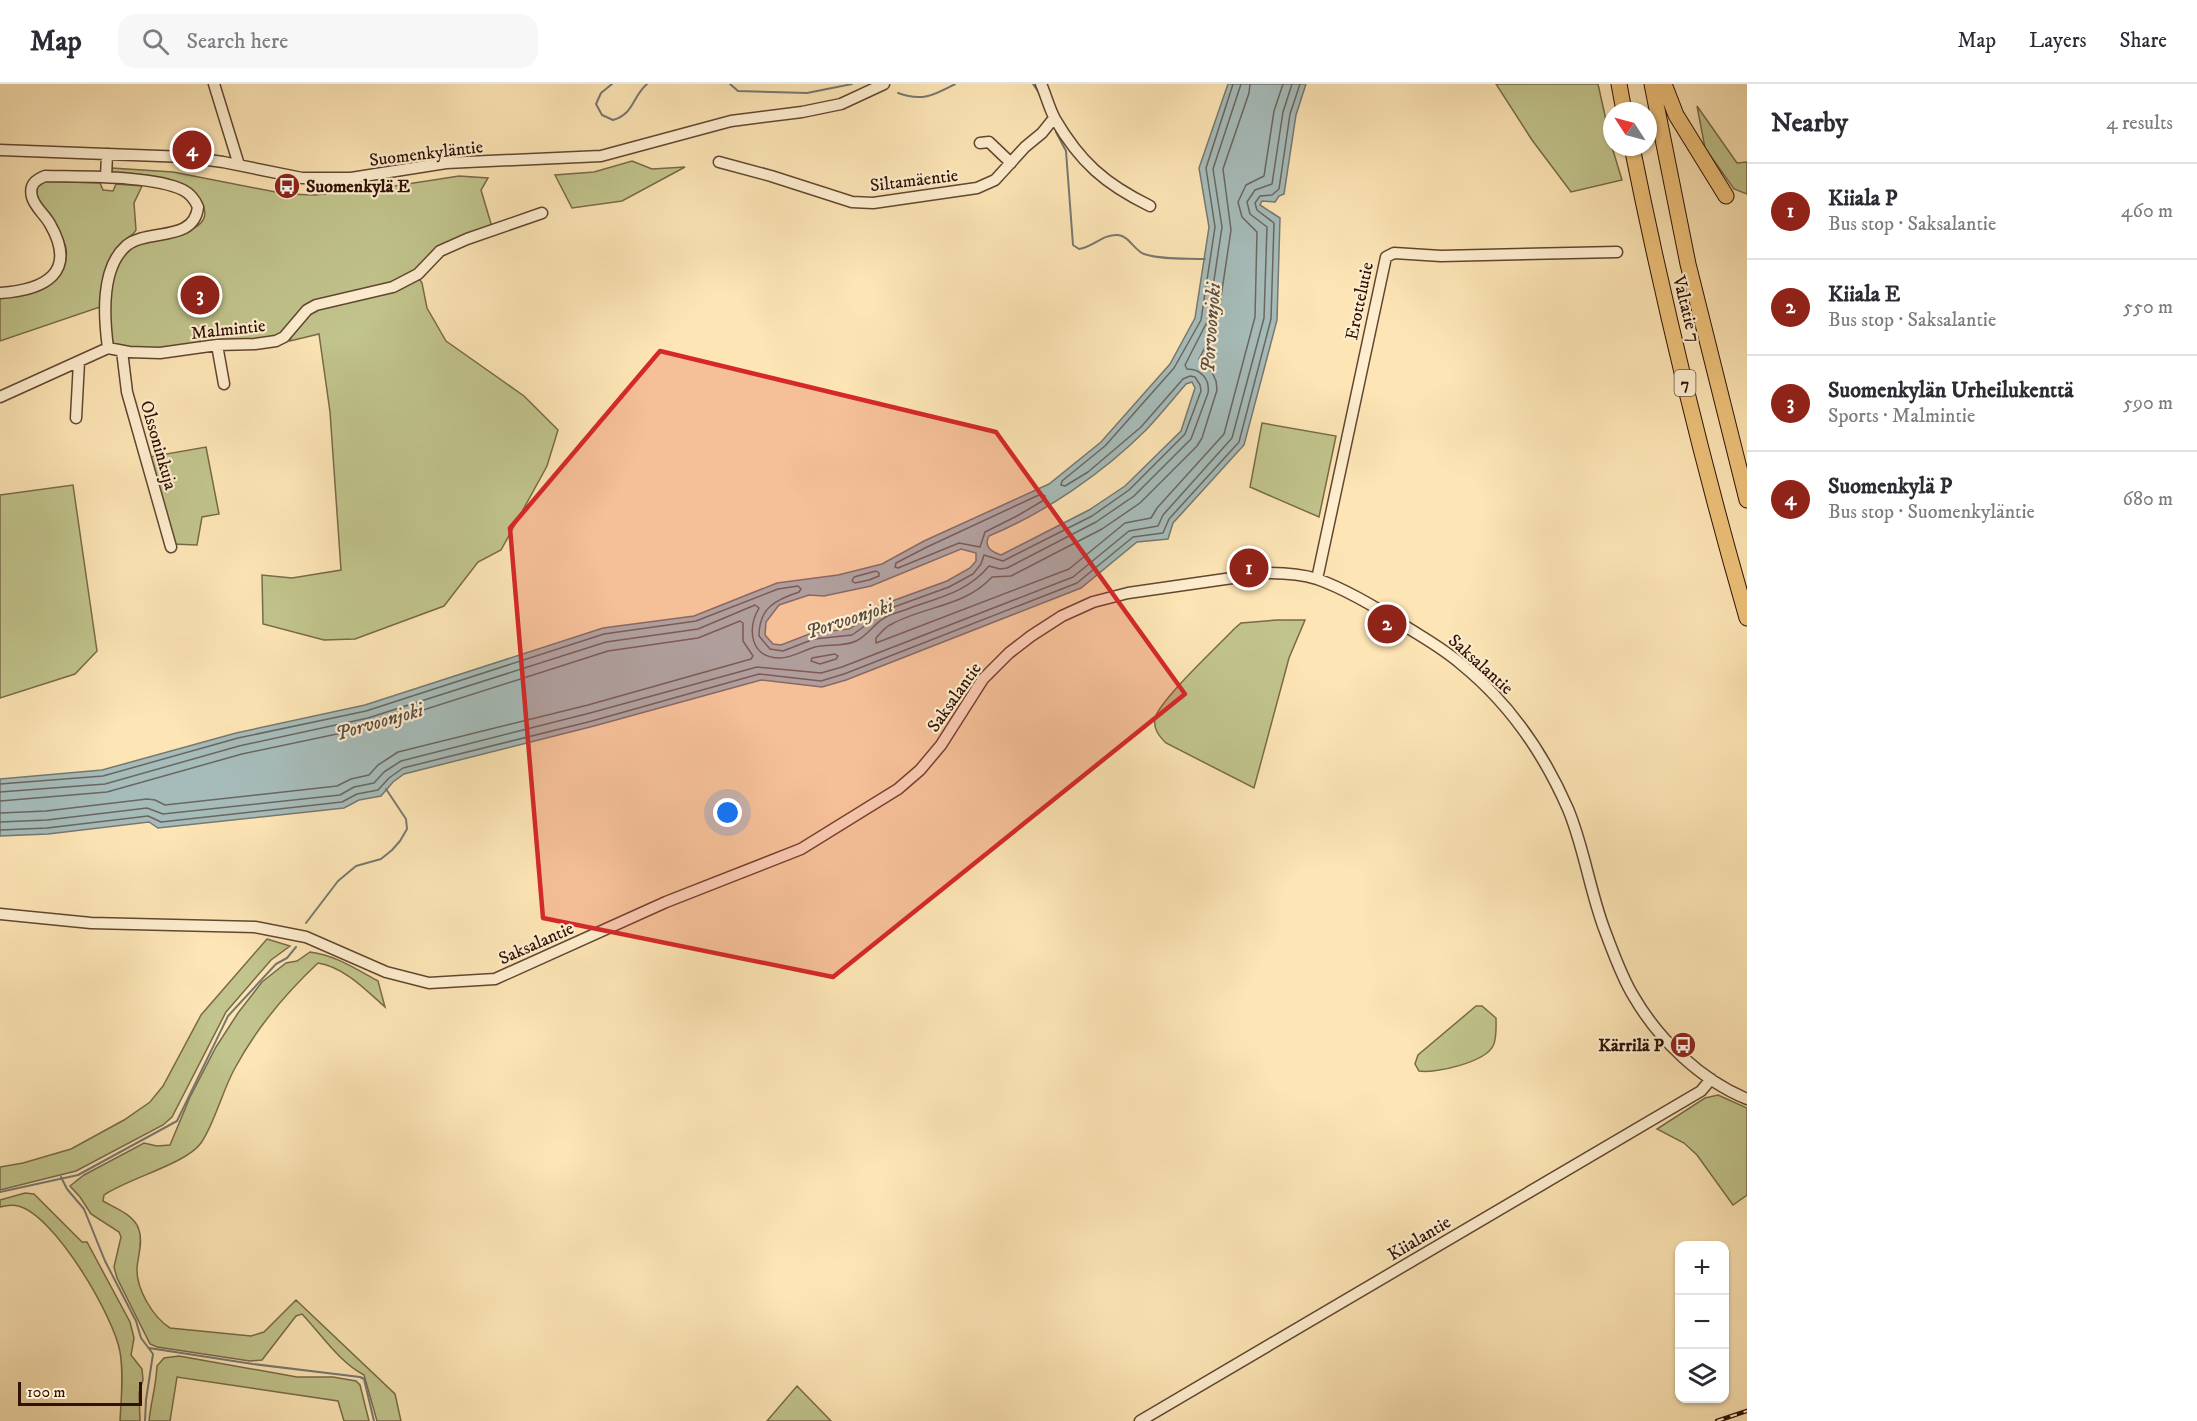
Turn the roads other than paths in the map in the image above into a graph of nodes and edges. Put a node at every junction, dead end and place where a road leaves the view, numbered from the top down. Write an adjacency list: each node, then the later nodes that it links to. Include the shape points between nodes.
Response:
1 (214, 84): 15 (street)
2 (884, 84): 15 (street, Suomenkyläntie, via 841,104 731,121 601,156 446,163 331,179 302,178)
3 (1041, 84): 8 (street)
4 (1618, 84): 7 (highway)
5 (1652, 84): 29 (highway, Valtatie 7 / 7, via 1688,264)
6 (1664, 84): 17 (highway, via 1676,115)
7 (1622, 102)
8 (1054, 118): 14 (street, Siltamäentie); 18 (street, via 1084,162 1114,186)
9 (980, 143): 14 (street, via 989,142)
10 (0, 150): 11 (street, Suomenkyläntie)
11 (107, 154): 15 (street, Suomenkyläntie, via 186,157); 16 (street)
12 (1634, 156): 32 (highway, Valtatie 7 / 7, via 1657,268)
13 (719, 162): 14 (street, Siltamäentie, via 860,203 977,188 995,180)
14 (1011, 163)
15 (239, 165)
16 (106, 177): 21 (street, via 36,179 31,188 32,199 57,239 62,257 44,284 30,290); 23 (street, via 175,187 191,196 198,207 186,228 139,238 118,256 104,304)
17 (1726, 196)
18 (1150, 206)
19 (542, 213): 22 (street, Malmintie, via 440,251 418,274 393,287 316,305 281,339 255,345)
20 (1617, 252): 31 (street, Erottelutie, via 1386,256)
21 (0, 293)
22 (217, 345): 24 (street, Malmintie, via 160,353); 26 (street)
23 (108, 348): 24 (street, Malmintie); 25 (street)
24 (122, 351): 30 (street, Olssoninkuja, via 127,392)
25 (79, 362): 27 (street); 28 (street)
26 (224, 384)
27 (0, 397)
28 (76, 418)
29 (1747, 500)
30 (171, 547)
31 (1317, 579): 33 (street, Saksalantie, via 1267,573 1128,593 1093,602 1062,616 1009,653 983,679 941,745 898,789 801,849 666,902 495,979 429,983 386,972 306,937 255,927 92,923); 34 (street, Saksalantie, via 1379,609 1461,663 1518,722 1569,811 1605,930 1633,996 1659,1033)
32 (1747, 618)
33 (0, 914)
34 (1711, 1079): 35 (street, Saksalantie); 36 (street, Kiialantie, via 1701,1091)
35 (1747, 1099)
36 (1140, 1421)

